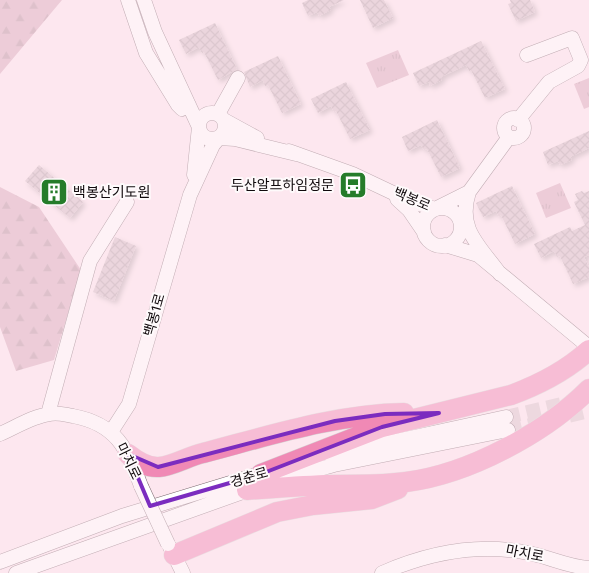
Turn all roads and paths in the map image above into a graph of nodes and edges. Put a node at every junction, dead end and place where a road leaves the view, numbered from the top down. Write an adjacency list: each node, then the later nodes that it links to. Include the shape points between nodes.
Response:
1 (128, 0): 6 (street, via 150,62 178,105 182,109)
2 (144, 0): 5 (street, 백봉로)
3 (527, 55): 12 (street, via 572,38 581,60 578,66 549,82)
4 (238, 78): 7 (street)
5 (182, 89): 6 (street, 백봉로); 7 (street, 백봉로)
6 (189, 105): 8 (street, 백봉로)
7 (219, 115): 8 (street, via 205,115); 9 (street, via 225,132); 10 (street, 백봉로, via 241,130)
8 (199, 126): 9 (street, via 206,138); 13 (street, 백봉1로)
9 (219, 138): 10 (street, 백봉로); 13 (street, 백봉1로, via 210,149)
10 (296, 154): 11 (street, 백봉로)
11 (378, 184): 15 (street, 백봉로, via 408,200); 17 (street, 백봉로, via 409,210)
12 (469, 192): 15 (street, 백봉로); 19 (street, via 464,212 466,225)
13 (190, 195): 24 (street, 백봉1로, via 129,404)
14 (127, 202): 23 (street, via 90,261)
15 (435, 209): 16 (street, via 452,211); 17 (street, via 426,217)
16 (461, 227): 18 (street, via 457,239); 19 (street)
17 (424, 232): 18 (street, via 433,243)
18 (445, 245): 19 (street, via 478,255)
19 (500, 274): 20 (street)
20 (585, 353): 22 (highway, via 545,382 511,395)
21 (589, 388): 28 (highway, via 532,434 491,455)
22 (439, 413): 26 (highway, via 385,414 335,421 158,467 137,461); 27 (highway, via 382,428)
23 (48, 414): 24 (street, 마치로, via 86,418); 25 (street, 마치로)
24 (111, 432): 26 (street, 마치로, via 122,441)
25 (0, 434)
26 (128, 454): 30 (street, 마치로, bridge)
27 (261, 474): 29 (street, 경춘로, via 342,452 507,423); 32 (street, 경춘로, via 122,516)
28 (426, 478): 29 (highway, via 387,484); 30 (highway, via 372,499 277,512)
29 (247, 490): 34 (street, 경춘로)
30 (171, 550): 35 (street, 마치로)
31 (552, 559): 33 (street, 마치로); 36 (street, 마치로, via 506,549 477,548 425,557); 37 (street, 마치로)
32 (0, 562)
33 (589, 568)
34 (16, 573)
35 (183, 573)
36 (382, 573)
37 (578, 573)

